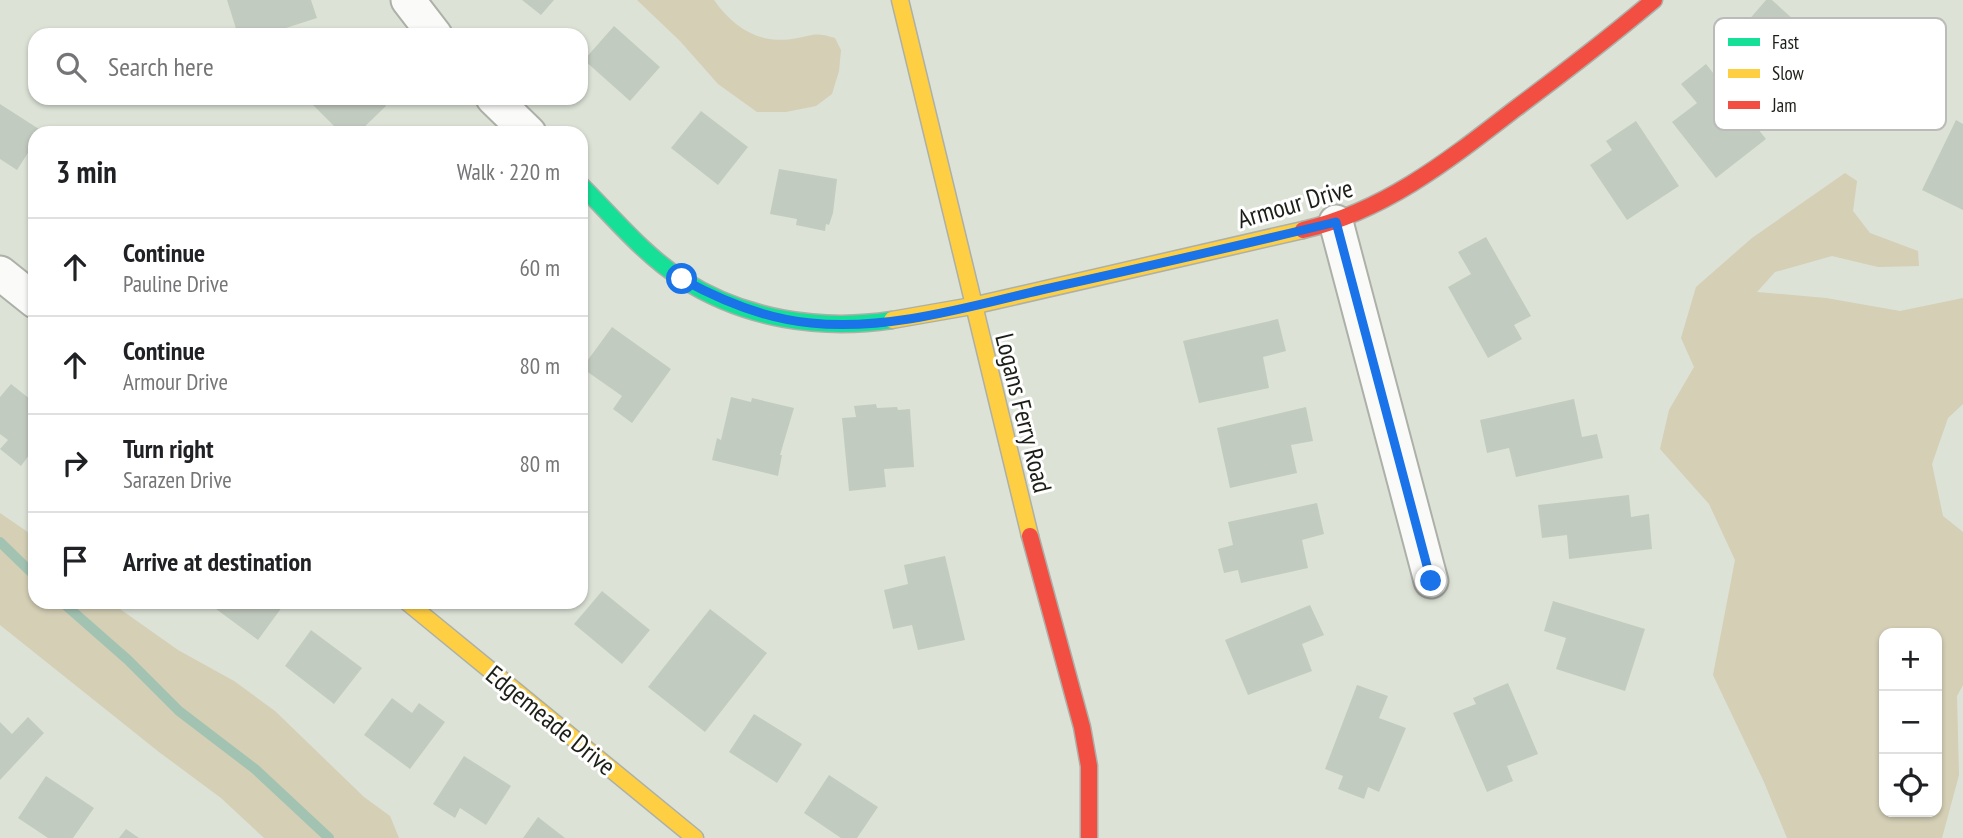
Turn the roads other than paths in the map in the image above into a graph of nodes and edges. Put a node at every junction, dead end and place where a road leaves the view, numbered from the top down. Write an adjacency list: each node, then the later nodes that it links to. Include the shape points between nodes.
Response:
1 (408, 0): 4 (street)
2 (900, 0): 11 (street, Logans Ferry Road)
3 (1654, 0): 8 (street, Armour Drive, via 1449,160 1395,195)
4 (430, 28)
5 (500, 105): 6 (street)
6 (521, 126)
7 (588, 192): 11 (street, Armour Drive, via 682,279 757,312 793,321 841,324)
8 (1336, 222): 11 (street, Armour Drive); 12 (street)
9 (0, 273): 10 (street)
10 (28, 295)
11 (972, 306): 15 (street, Logans Ferry Road, via 1082,727 1089,766)
12 (1431, 581)
13 (416, 609): 14 (street, Edgemeade Drive)
14 (695, 838)
15 (1089, 838)

